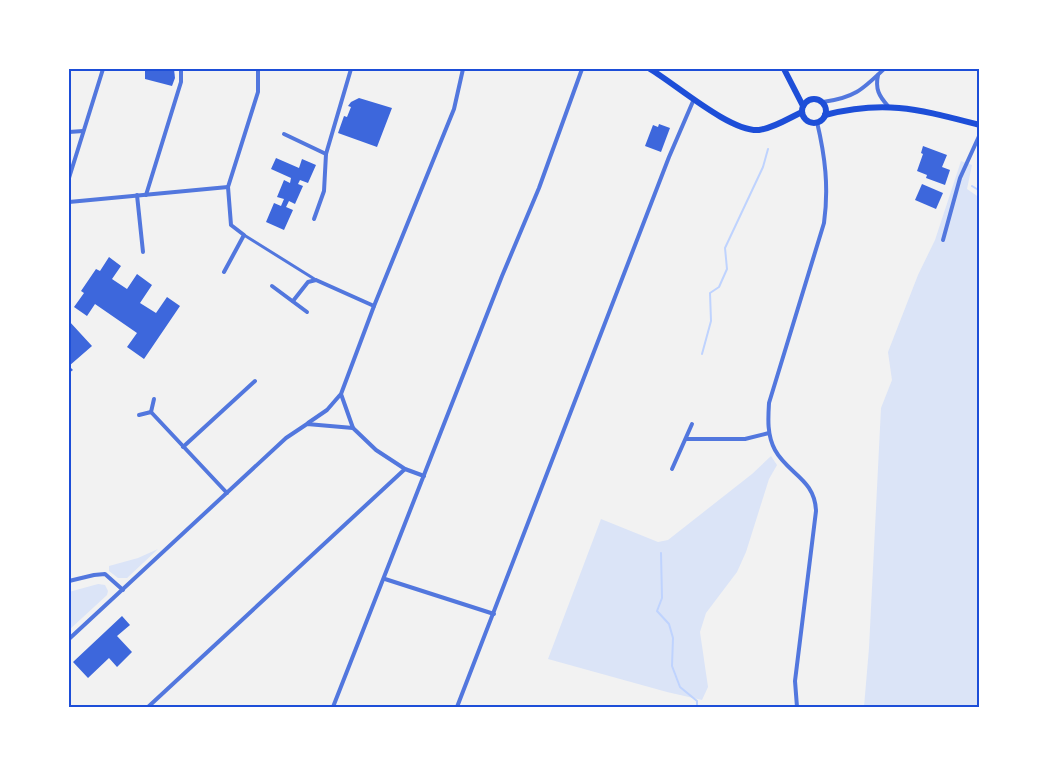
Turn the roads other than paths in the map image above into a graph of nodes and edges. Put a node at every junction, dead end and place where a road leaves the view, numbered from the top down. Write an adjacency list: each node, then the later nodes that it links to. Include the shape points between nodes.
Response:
1 (103, 69): 18 (street)
2 (181, 69): 26 (street, via 182,82)
3 (258, 69): 24 (street, via 258,92)
4 (351, 69): 22 (street)
5 (463, 69): 36 (street, via 454,109)
6 (582, 69): 51 (street)
7 (651, 69): 11 (main road)
8 (784, 69): 14 (main road)
9 (884, 69): 10 (street)
10 (878, 74): 12 (street, via 849,98); 13 (street, via 878,92)
11 (694, 99): 14 (main road, via 730,122 756,130); 56 (street)
12 (823, 102): 14 (main road, via 813,99); 15 (main road)
13 (888, 106): 15 (main road, via 859,107); 17 (main road)
14 (803, 109): 16 (main road, via 807,120)
15 (825, 115): 16 (main road)
16 (817, 122): 46 (street, via 827,172 824,223 769,403)
17 (980, 125)
18 (83, 130): 19 (street); 23 (street)
19 (69, 132)
20 (284, 134): 22 (street)
21 (980, 134): 30 (street, via 960,178)
22 (326, 154): 28 (street, via 324,191)
23 (69, 178)
24 (228, 187): 26 (street); 29 (street, via 231,225)
25 (137, 195): 26 (street); 27 (street); 31 (street)
26 (146, 195)
27 (69, 202)
28 (314, 219)
29 (244, 236): 32 (street); 33 (street)
30 (943, 240)
31 (143, 252)
32 (224, 272)
33 (316, 280): 35 (street, via 308,282); 36 (street)
34 (272, 286): 35 (street)
35 (293, 301): 37 (street)
36 (374, 306): 39 (street)
37 (307, 312)
38 (255, 381): 48 (street)
39 (341, 394): 43 (street); 45 (street)
40 (154, 399): 41 (street)
41 (151, 412): 42 (street); 48 (street)
42 (139, 416)
43 (307, 424): 45 (street); 52 (street, via 286,438)
44 (692, 424): 47 (street)
45 (353, 428): 49 (street, via 376,450)
46 (769, 433): 47 (street, via 745,439); 61 (street, via 781,459 808,485 816,501 795,681)
47 (686, 439): 50 (street)
48 (183, 447): 52 (street)
49 (405, 469): 51 (street); 58 (street)
50 (672, 469)
51 (424, 476): 53 (street)
52 (227, 493): 55 (street)
53 (385, 579): 56 (street); 59 (street)
54 (69, 582): 55 (street, via 105,574)
55 (123, 590): 57 (street)
56 (494, 614): 60 (street)
57 (69, 639)
58 (147, 707)
59 (333, 707)
60 (457, 707)
61 (797, 707)

